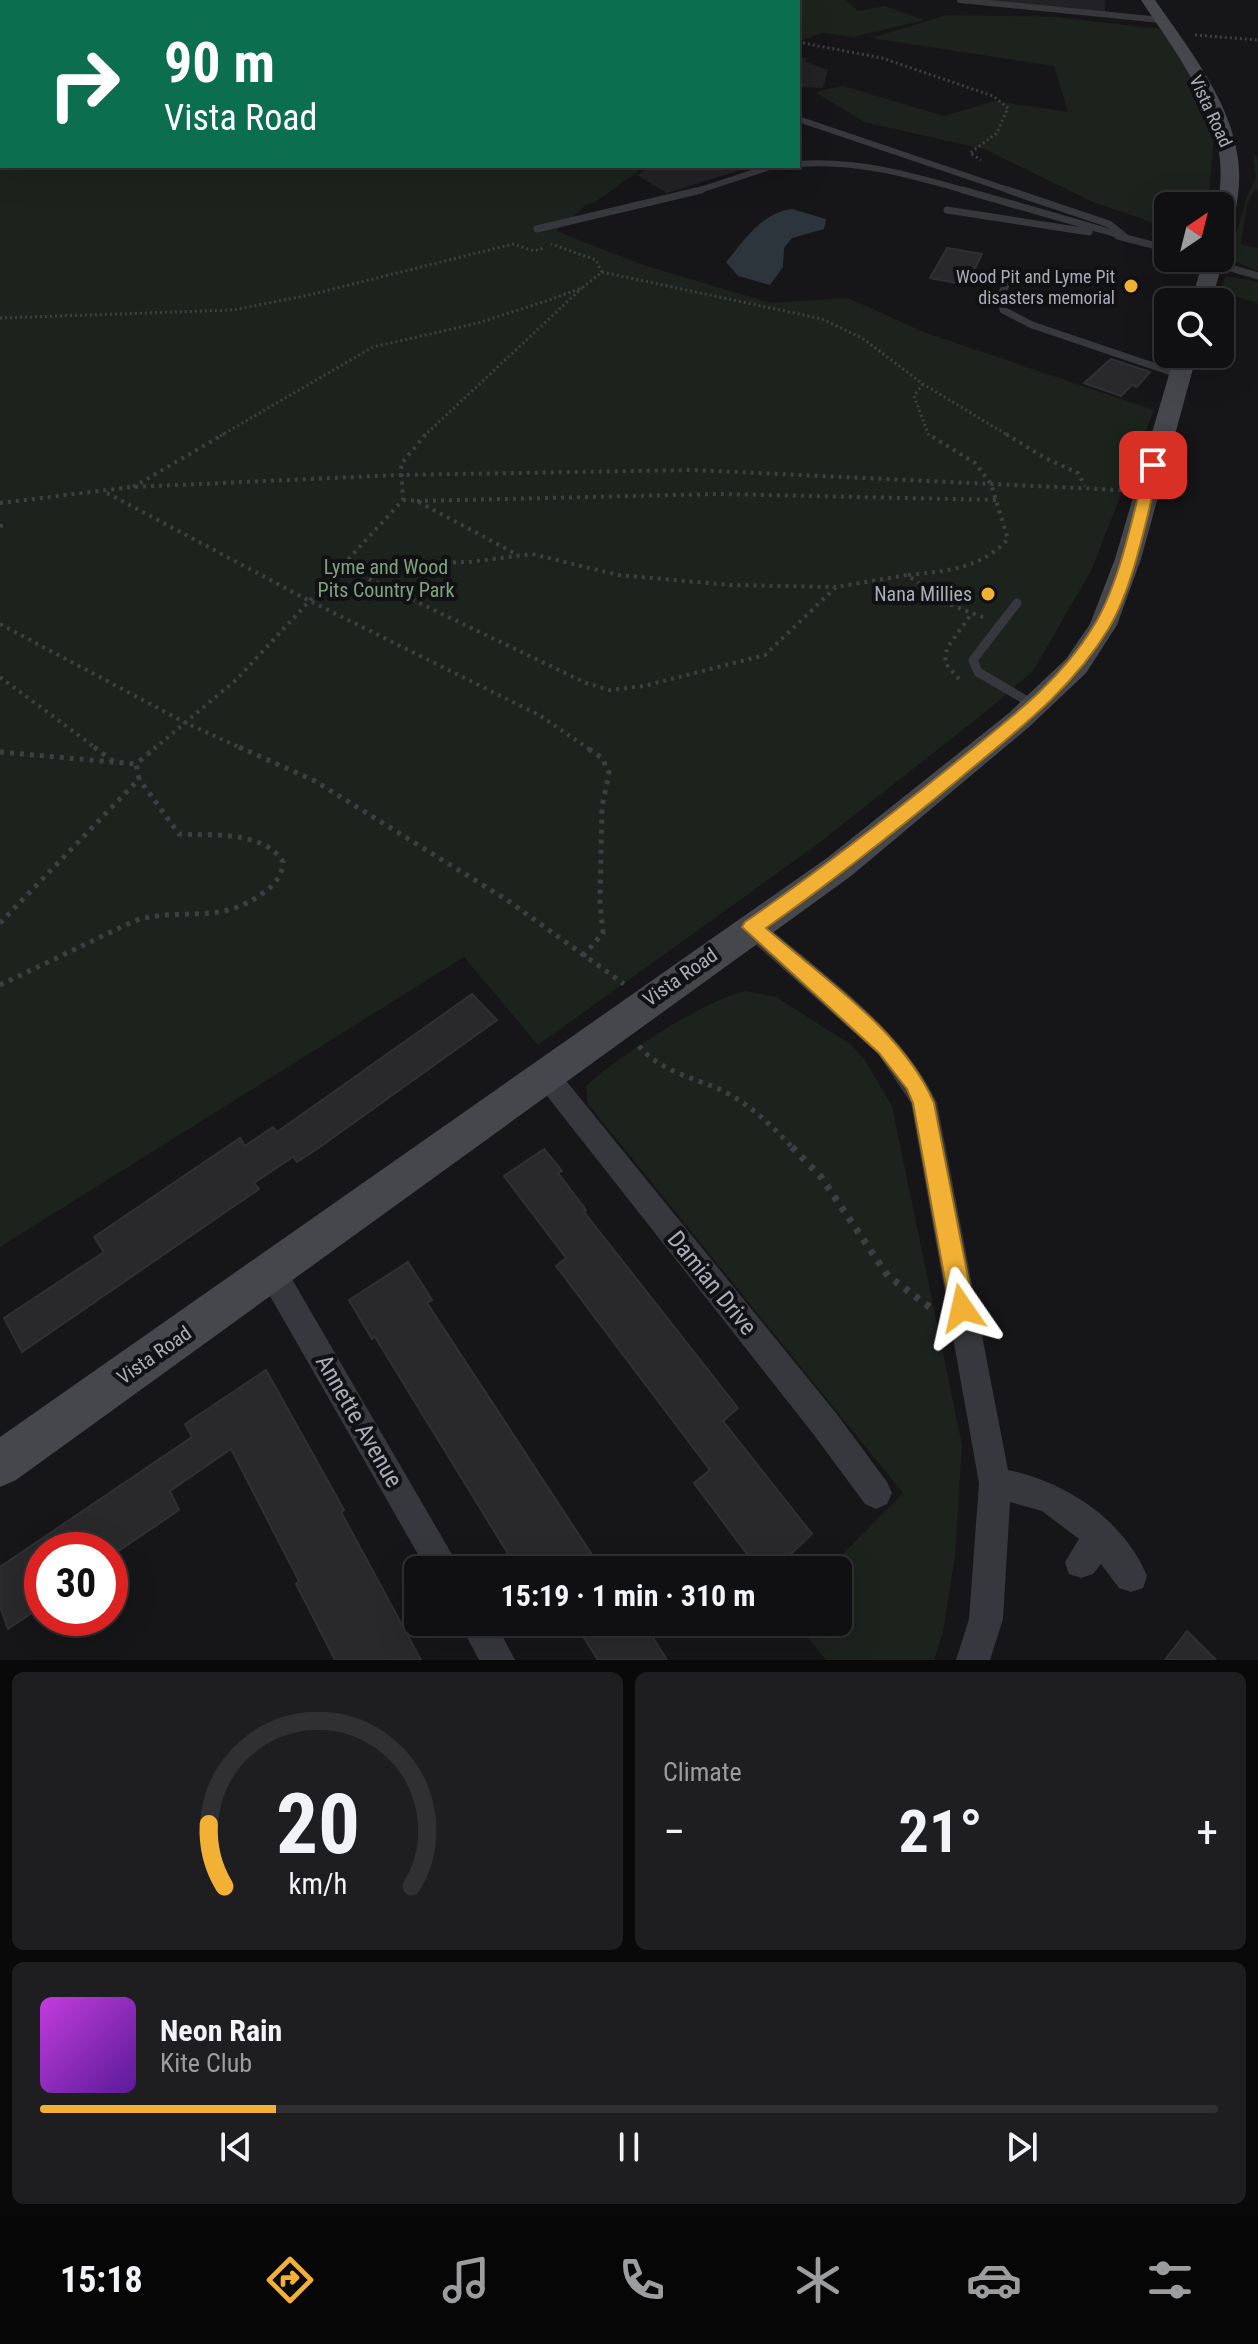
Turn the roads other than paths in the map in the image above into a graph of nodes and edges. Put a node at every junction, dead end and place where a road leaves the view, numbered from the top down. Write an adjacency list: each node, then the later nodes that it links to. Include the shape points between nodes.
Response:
1 (960, 0): 3 (lane)
2 (1148, 0): 3 (main road, Vista Road)
3 (1165, 26): 7 (main road, Vista Road, via 1209,98 1230,149)
4 (800, 120): 10 (lane, via 1109,224)
5 (800, 164): 10 (lane, via 834,161 918,177)
6 (767, 168): 9 (lane, via 682,196)
7 (1229, 192)
8 (947, 210): 10 (lane)
9 (537, 229)
10 (1124, 236): 11 (lane)
11 (1154, 245)
12 (1234, 268): 13 (lane)
13 (1258, 276)
14 (1011, 277): 15 (lane, via 1001,294 1003,310 1032,325)
15 (1154, 357)
16 (1182, 368): 18 (main road, Vista Road, via 1128,559 1103,625 1076,666)
17 (1017, 603): 18 (lane, via 973,660 978,672)
18 (1035, 705): 19 (main road, Vista Road, via 839,867)
19 (752, 927): 20 (main road, Vista Road); 23 (street, via 887,1046 924,1103)
20 (545, 1074): 21 (main road, Vista Road); 24 (street, Damian Drive)
21 (272, 1272): 22 (main road, Vista Road); 25 (street, Annette Avenue)
22 (0, 1464)
23 (995, 1483): 26 (street, via 1044,1493 1072,1509 1091,1550); 29 (street, via 986,1619)
24 (876, 1493)
25 (437, 1556)
26 (1131, 1576)
27 (484, 1636): 28 (street)
28 (498, 1660)
29 (973, 1660)

